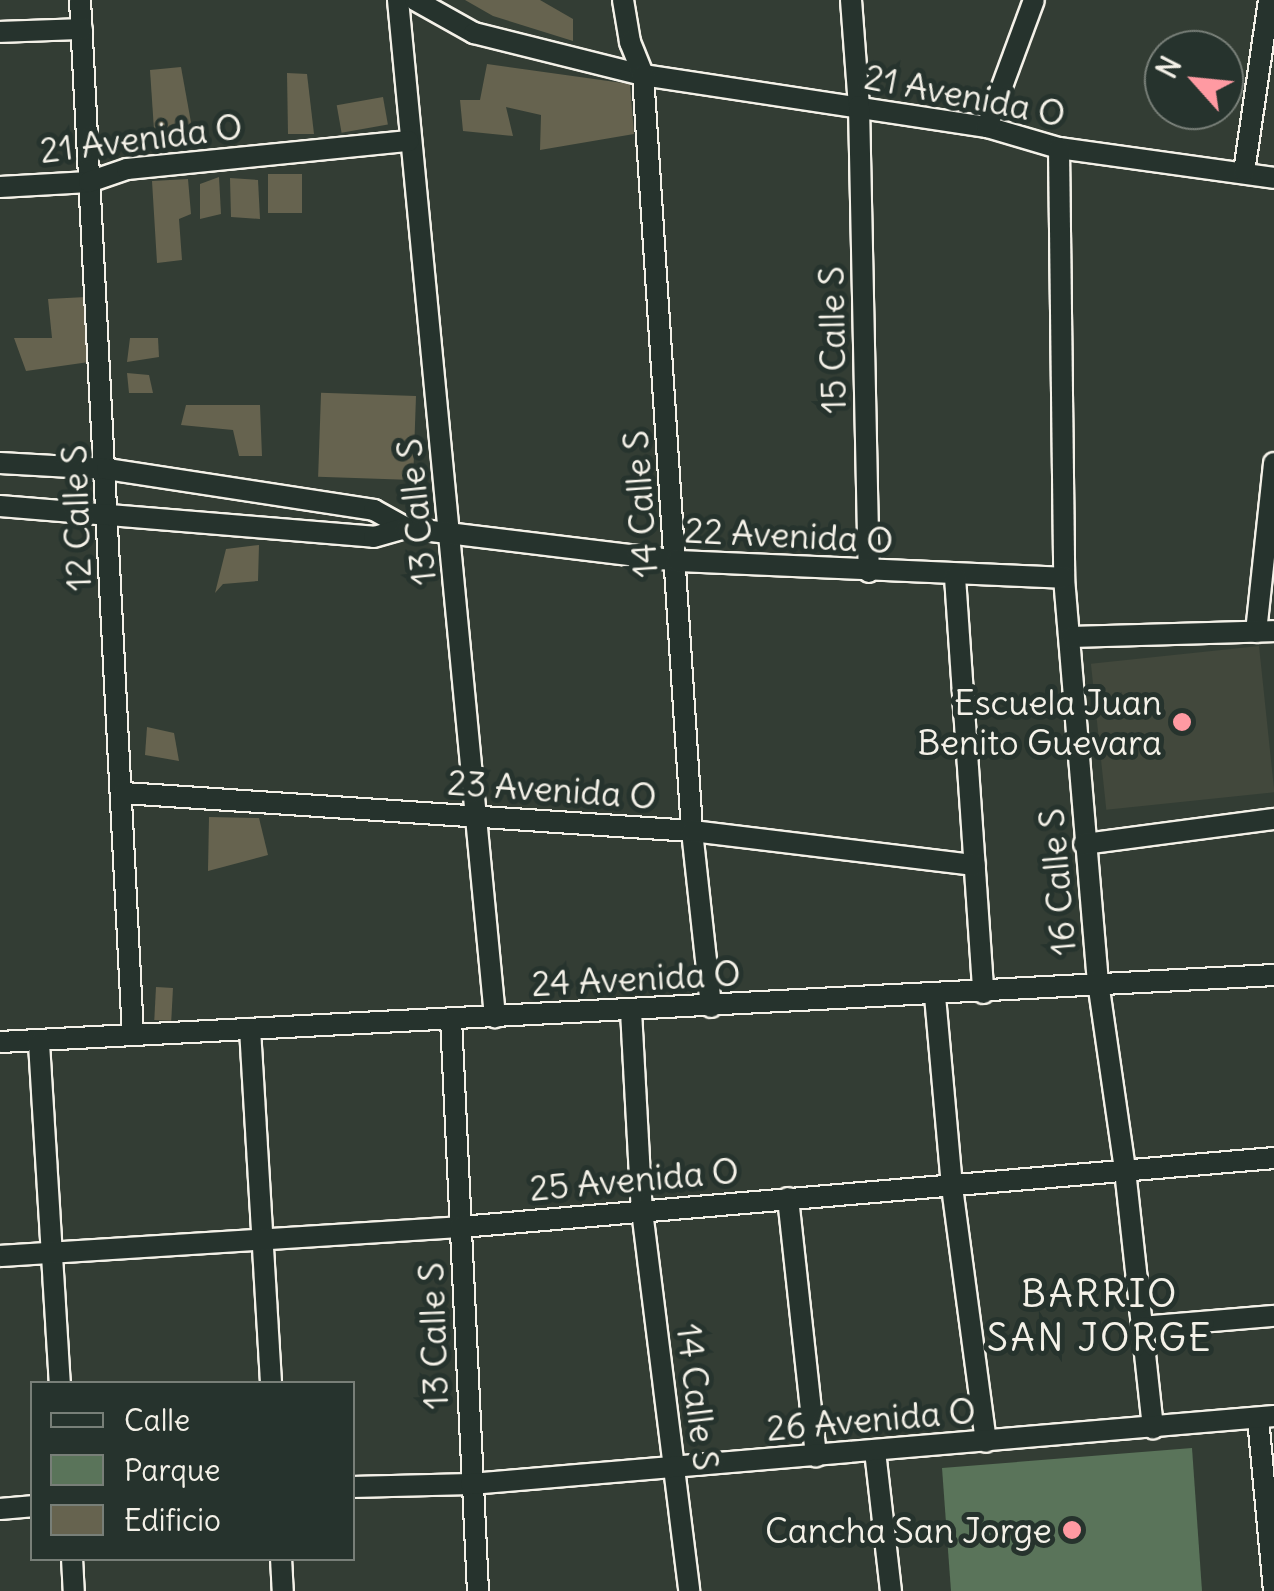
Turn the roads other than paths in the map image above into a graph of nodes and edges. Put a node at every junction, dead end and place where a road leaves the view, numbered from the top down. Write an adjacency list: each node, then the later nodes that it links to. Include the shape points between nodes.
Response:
1 (80, 0): 8 (street, 12 Calle S)
2 (398, 0): 13 (street, 13 Calle S)
3 (415, 0): 10 (street, 21 Avenida O, via 474,33)
4 (622, 0): 10 (street, 14 Calle S)
5 (851, 0): 11 (street, 15 Calle S)
6 (1034, 0): 12 (street)
7 (1268, 1): 15 (street)
8 (82, 28): 9 (street); 17 (street, 12 Calle S)
9 (0, 32)
10 (643, 75): 11 (street, 21 Avenida O); 28 (street, 14 Calle S)
11 (858, 106): 12 (street, 21 Avenida O); 29 (street, 15 Calle S)
12 (987, 127): 14 (street, 21 Avenida O)
13 (409, 141): 17 (street, 21 Avenida O, via 127,169); 27 (street, 13 Calle S)
14 (1059, 148): 15 (street, 21 Avenida O); 31 (street, 16 Calle S)
15 (1244, 172): 16 (street, 21 Avenida O)
16 (1274, 178)
17 (89, 182): 18 (street, 21 Avenida O); 21 (street, 12 Calle S)
18 (0, 187)
19 (1274, 463): 32 (street)
20 (0, 464): 21 (street)
21 (107, 469): 22 (street); 24 (street, 12 Calle S)
22 (193, 483): 25 (street); 26 (street, via 374,510)
23 (0, 506): 24 (street)
24 (107, 513): 25 (street); 34 (street, 12 Calle S)
25 (190, 522): 26 (street, via 374,538)
26 (406, 528): 27 (street, 22 Avenida O)
27 (452, 536): 28 (street, 22 Avenida O); 35 (street, 13 Calle S)
28 (676, 562): 29 (street, 22 Avenida O); 37 (street, 14 Calle S)
29 (870, 572): 30 (street, 22 Avenida O)
30 (955, 576): 31 (street, 22 Avenida O); 39 (street)
31 (1064, 578): 33 (street, 16 Calle S)
32 (1265, 631): 33 (street)
33 (1072, 637): 38 (street, 16 Calle S)
34 (124, 793): 35 (street, 23 Avenida O); 49 (street, 12 Calle S)
35 (476, 816): 37 (street, 23 Avenida O); 46 (street, 13 Calle S)
36 (1274, 819): 38 (street)
37 (692, 832): 39 (street, 23 Avenida O); 44 (street, 14 Calle S)
38 (1084, 844): 41 (street, 16 Calle S)
39 (975, 866): 42 (street)
40 (1274, 975): 41 (street, 24 Avenida O)
41 (1098, 982): 42 (street, 24 Avenida O); 53 (street, 16 Calle S)
42 (983, 993): 43 (street, 24 Avenida O)
43 (935, 996): 44 (street, 24 Avenida O); 54 (street)
44 (711, 1007): 45 (street, 24 Avenida O)
45 (631, 1011): 46 (street, 24 Avenida O); 56 (street, 14 Calle S)
46 (495, 1017): 47 (street, 24 Avenida O)
47 (451, 1019): 48 (street, 24 Avenida O); 57 (street, 13 Calle S)
48 (250, 1029): 49 (street, 24 Avenida O); 58 (street)
49 (133, 1034): 51 (street, 24 Avenida O)
50 (0, 1042): 51 (street, 24 Avenida O)
51 (39, 1043): 59 (street)
52 (1274, 1158): 53 (street, 25 Avenida O)
53 (1125, 1170): 54 (street, 25 Avenida O); 62 (street, 16 Calle S)
54 (952, 1187): 55 (street, 25 Avenida O); 67 (street)
55 (788, 1198): 56 (street, 25 Avenida O); 69 (street)
56 (642, 1211): 57 (street, 25 Avenida O); 70 (street, 14 Calle S)
57 (461, 1227): 58 (street, 25 Avenida O); 71 (street, 13 Calle S)
58 (263, 1238): 59 (street, 25 Avenida O); 64 (street)
59 (52, 1254): 60 (street, 25 Avenida O); 63 (street)
60 (0, 1256)
61 (1274, 1316): 62 (street)
62 (1142, 1327): 66 (street, 16 Calle S)
63 (60, 1381)
64 (271, 1381)
65 (1266, 1417): 66 (street, 26 Avenida O); 77 (street)
66 (1153, 1428): 67 (street, 26 Avenida O)
67 (986, 1442): 68 (street, 26 Avenida O)
68 (875, 1451): 69 (street, 26 Avenida O); 82 (street)
69 (816, 1456): 70 (street, 26 Avenida O)
70 (674, 1468): 71 (street, 26 Avenida O); 81 (street, 14 Calle S)
71 (471, 1484): 72 (street, 26 Avenida O); 80 (street, 13 Calle S)
72 (355, 1486)
73 (30, 1506): 74 (street)
74 (0, 1509)
75 (72, 1561): 78 (street)
76 (282, 1561): 79 (street)
77 (1274, 1590)
78 (74, 1591)
79 (283, 1591)
80 (478, 1591)
81 (689, 1591)
82 (891, 1591)

